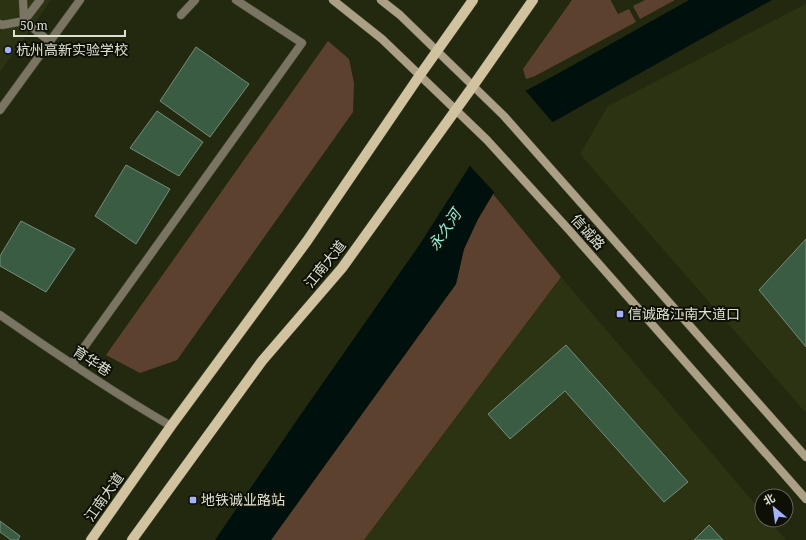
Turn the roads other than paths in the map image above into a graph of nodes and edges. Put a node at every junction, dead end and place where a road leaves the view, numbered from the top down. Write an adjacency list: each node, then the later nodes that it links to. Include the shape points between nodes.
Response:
1 (23, 0): 11 (street)
2 (40, 0): 11 (street)
3 (80, 0): 13 (street)
4 (195, 0): 10 (street)
5 (236, 0): 20 (street, via 302,44)
6 (333, 0): 15 (main road, 信诚路, via 382,39)
7 (381, 0): 14 (main road, 信诚路)
8 (473, 0): 14 (main road, 江南大道)
9 (533, 0): 16 (main road, 江南大道)
10 (181, 15)
11 (24, 21): 12 (street); 13 (street)
12 (0, 24)
13 (49, 41): 17 (street)
14 (437, 51): 15 (main road, 江南大道); 16 (main road, 信诚路)
15 (420, 75): 18 (main road, 信诚路); 21 (main road, 江南大道, via 306,242)
16 (473, 86): 18 (main road, 江南大道); 22 (main road, 信诚路, via 504,116)
17 (0, 110)
18 (456, 110): 23 (main road, 信诚路, via 487,140 569,230); 25 (main road, 江南大道, via 342,268 262,361)
19 (0, 315): 20 (street, 育华巷)
20 (72, 364): 21 (street, 育华巷)
21 (172, 426): 24 (main road, 江南大道)
22 (806, 456)
23 (806, 499)
24 (91, 540)
25 (132, 540)

